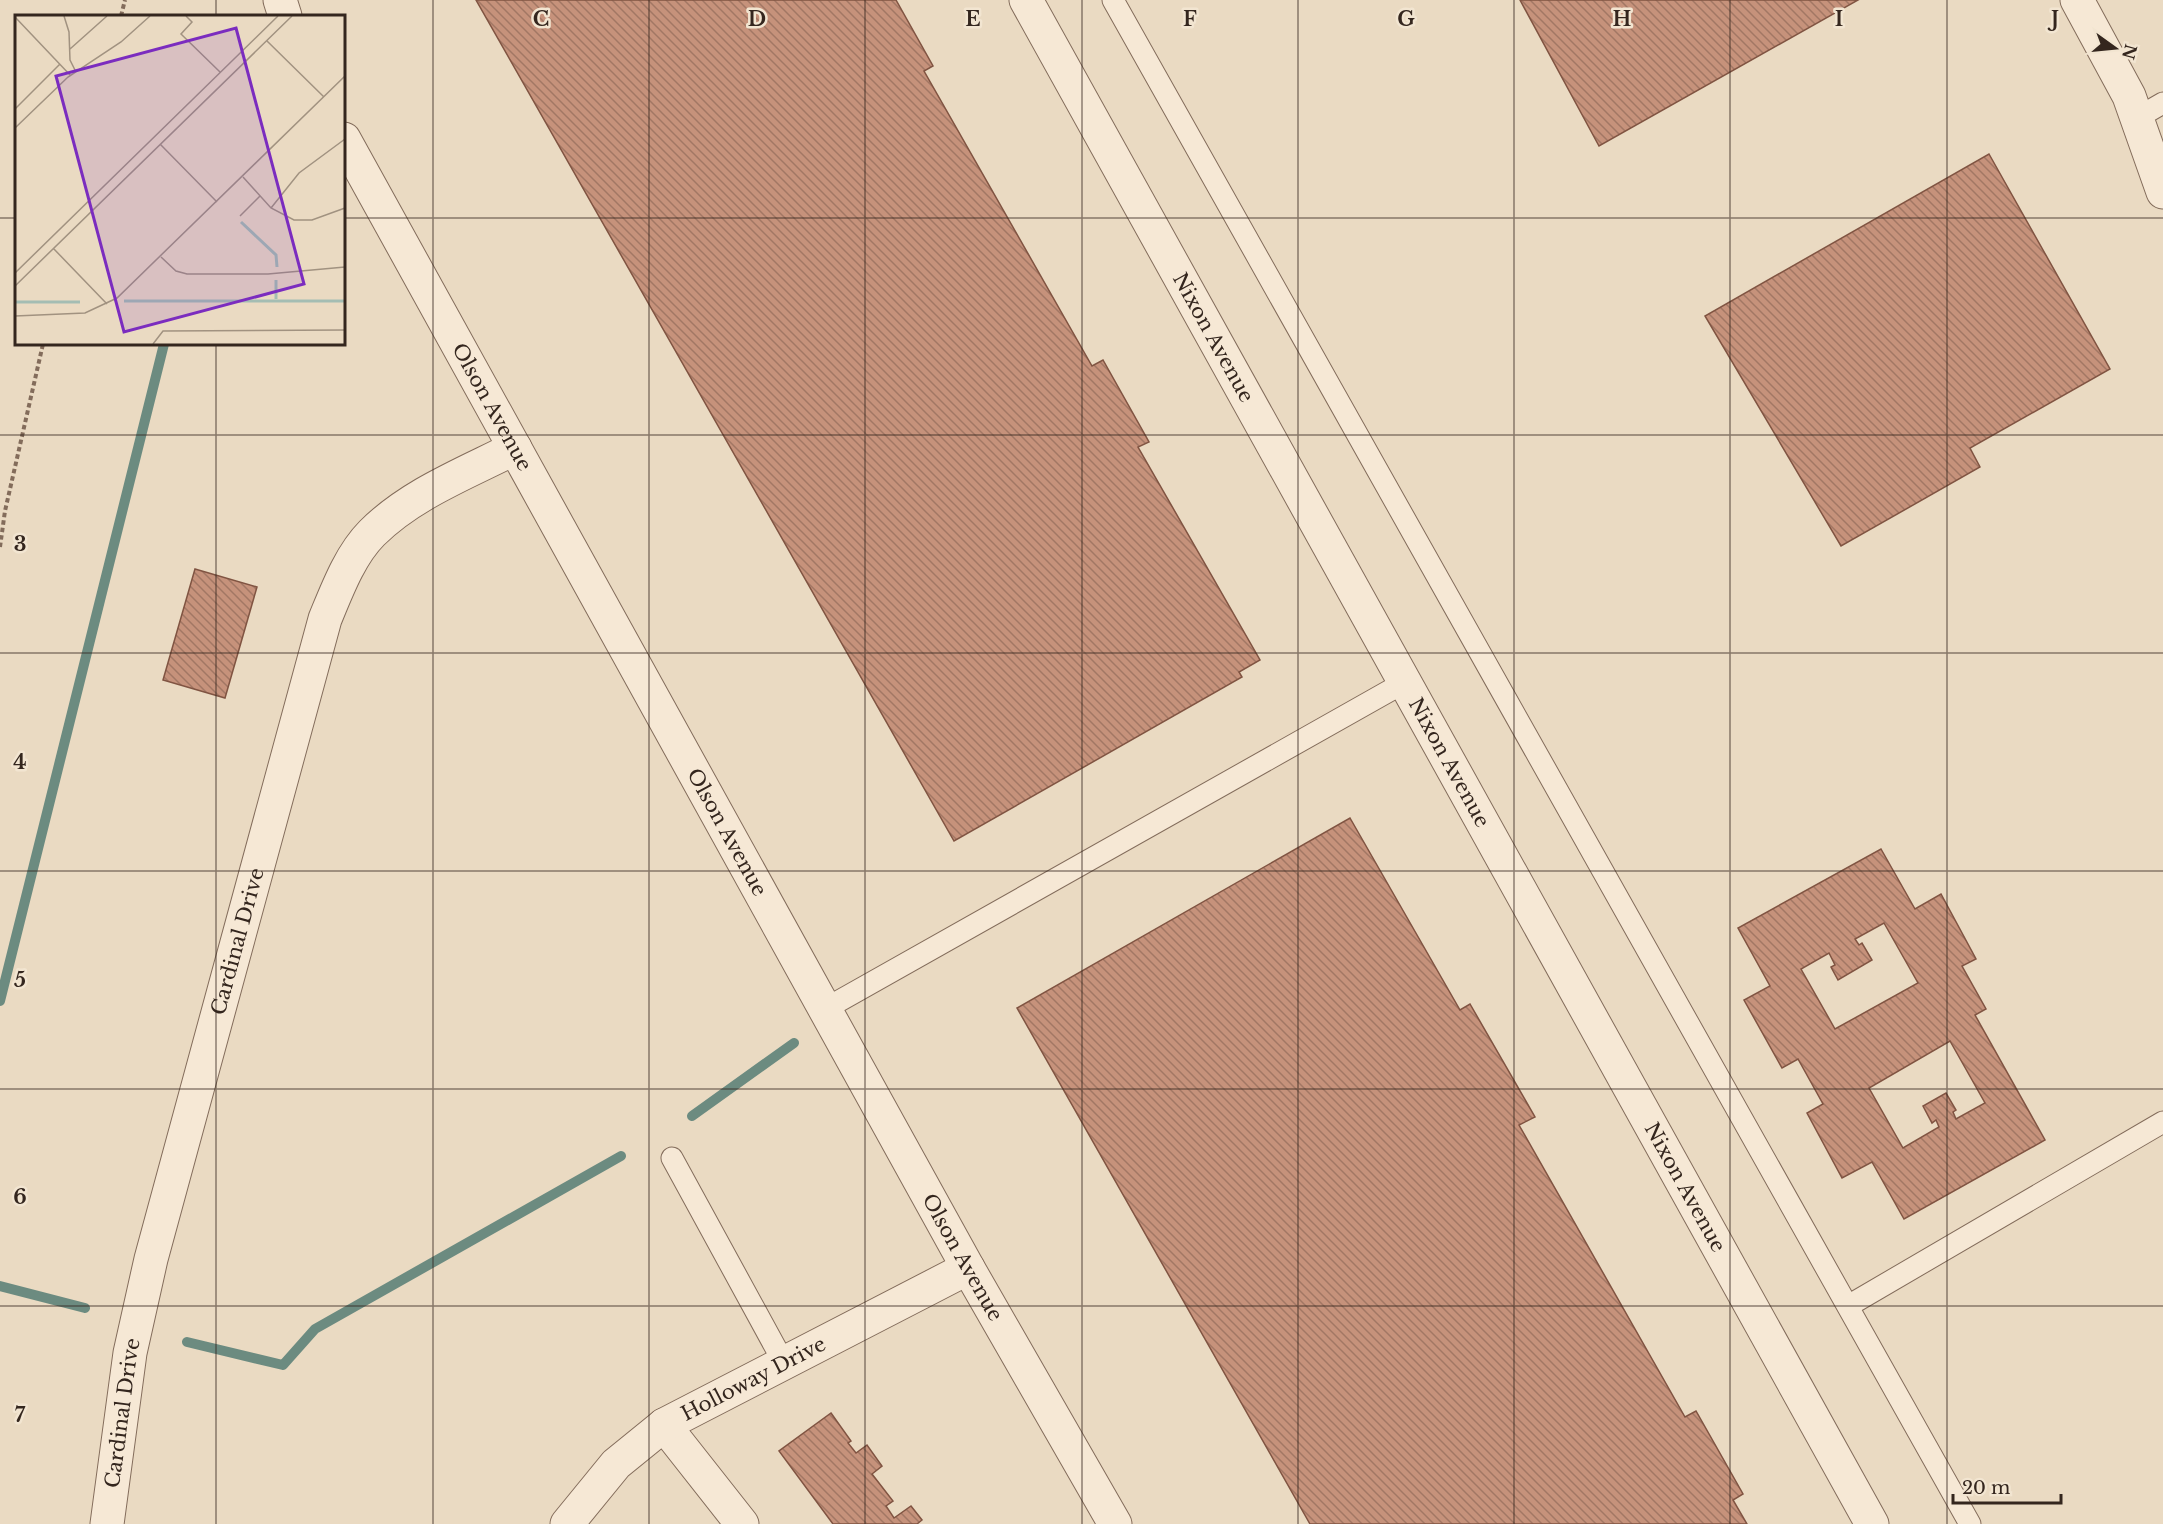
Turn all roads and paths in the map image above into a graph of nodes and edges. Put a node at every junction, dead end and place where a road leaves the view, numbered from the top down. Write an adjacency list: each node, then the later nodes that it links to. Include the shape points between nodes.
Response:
1 (125, 0): 6 (path)
2 (279, 0): 7 (street)
3 (1026, 0): 14 (street, Nixon Avenue)
4 (1113, 0): 19 (lane)
5 (2077, 0): 8 (street, via 2129,96)
6 (121, 15)
7 (285, 15)
8 (2150, 111): 10 (street)
9 (345, 141): 12 (street, Olson Avenue)
10 (2160, 176)
11 (43, 345): 13 (path)
12 (515, 448): 15 (street, Olson Avenue); 22 (street, Cardinal Drive, via 406,503 370,534 345,572 325,618 151,1259 130,1353)
13 (0, 547)
14 (1405, 682): 15 (lane); 26 (street, Nixon Avenue)
15 (825, 1009): 18 (street, Olson Avenue)
16 (2163, 1122): 19 (lane)
17 (672, 1158): 20 (lane)
18 (968, 1268): 20 (street, Holloway Drive); 25 (street, Olson Avenue)
19 (1848, 1306): 27 (lane)
20 (784, 1363): 21 (street, Holloway Drive)
21 (664, 1425): 23 (street, Holloway Drive, via 616,1464); 24 (street)
22 (107, 1524)
23 (567, 1524)
24 (742, 1524)
25 (1115, 1524)
26 (1872, 1524)
27 (1970, 1524)

